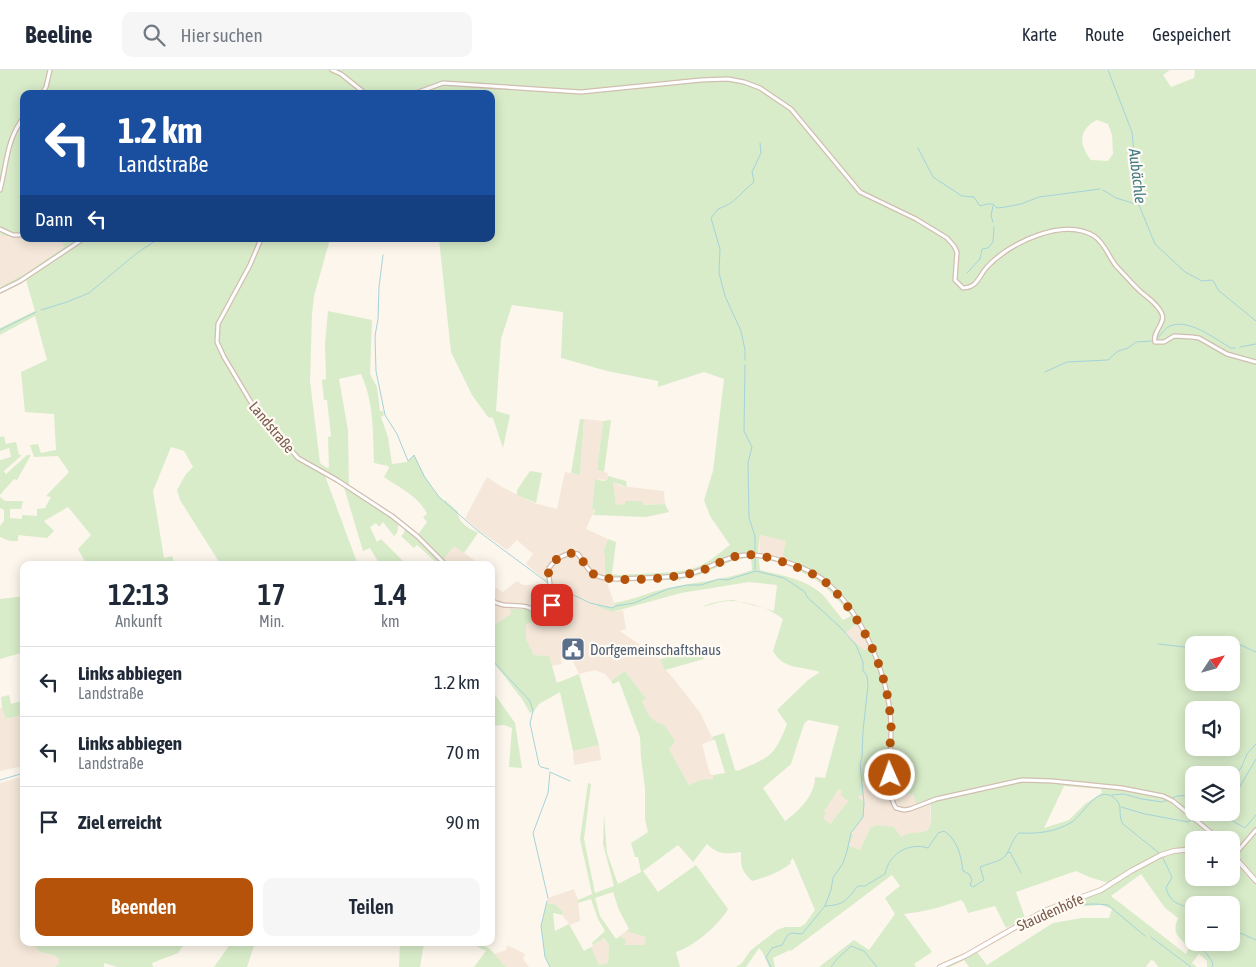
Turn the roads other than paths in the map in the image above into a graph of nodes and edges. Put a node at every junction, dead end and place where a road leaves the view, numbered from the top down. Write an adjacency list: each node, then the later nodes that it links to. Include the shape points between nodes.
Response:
1 (50, 70): 3 (street)
2 (332, 70): 4 (street)
3 (44, 90)
4 (361, 90)
5 (423, 90): 13 (street, via 443,83 582,92 701,80 744,82 760,88 791,109 860,192 947,238 957,252 955,280 963,288 975,284 994,260 1035,236 1061,230 1085,233 1097,239 1113,263 1162,314 1155,342 1164,342 1174,336 1199,338 1227,354)
6 (20, 122): 7 (street, via 9,143)
7 (0, 190)
8 (0, 229): 9 (street, via 13,236)
9 (20, 235)
10 (78, 242): 12 (street)
11 (260, 242): 14 (street, Landstraße, via 218,324 218,342 224,357 257,411 298,458 392,516)
12 (0, 291)
13 (1256, 362)
14 (442, 561)
15 (495, 602): 17 (street, via 524,606 544,616 550,614 549,568 561,557 572,553 578,554 595,575 620,579 688,575 750,554 782,562 823,579 858,620 872,647 888,699 894,806 904,810 1031,779 1122,788 1169,798)
16 (1256, 830): 18 (street)
17 (1209, 831)
18 (1240, 845)
19 (1185, 850): 22 (main road, Staudenhöfe, via 1158,856 1101,890 1044,911)
20 (1240, 862): 21 (main road)
21 (1256, 881)
22 (940, 967)

